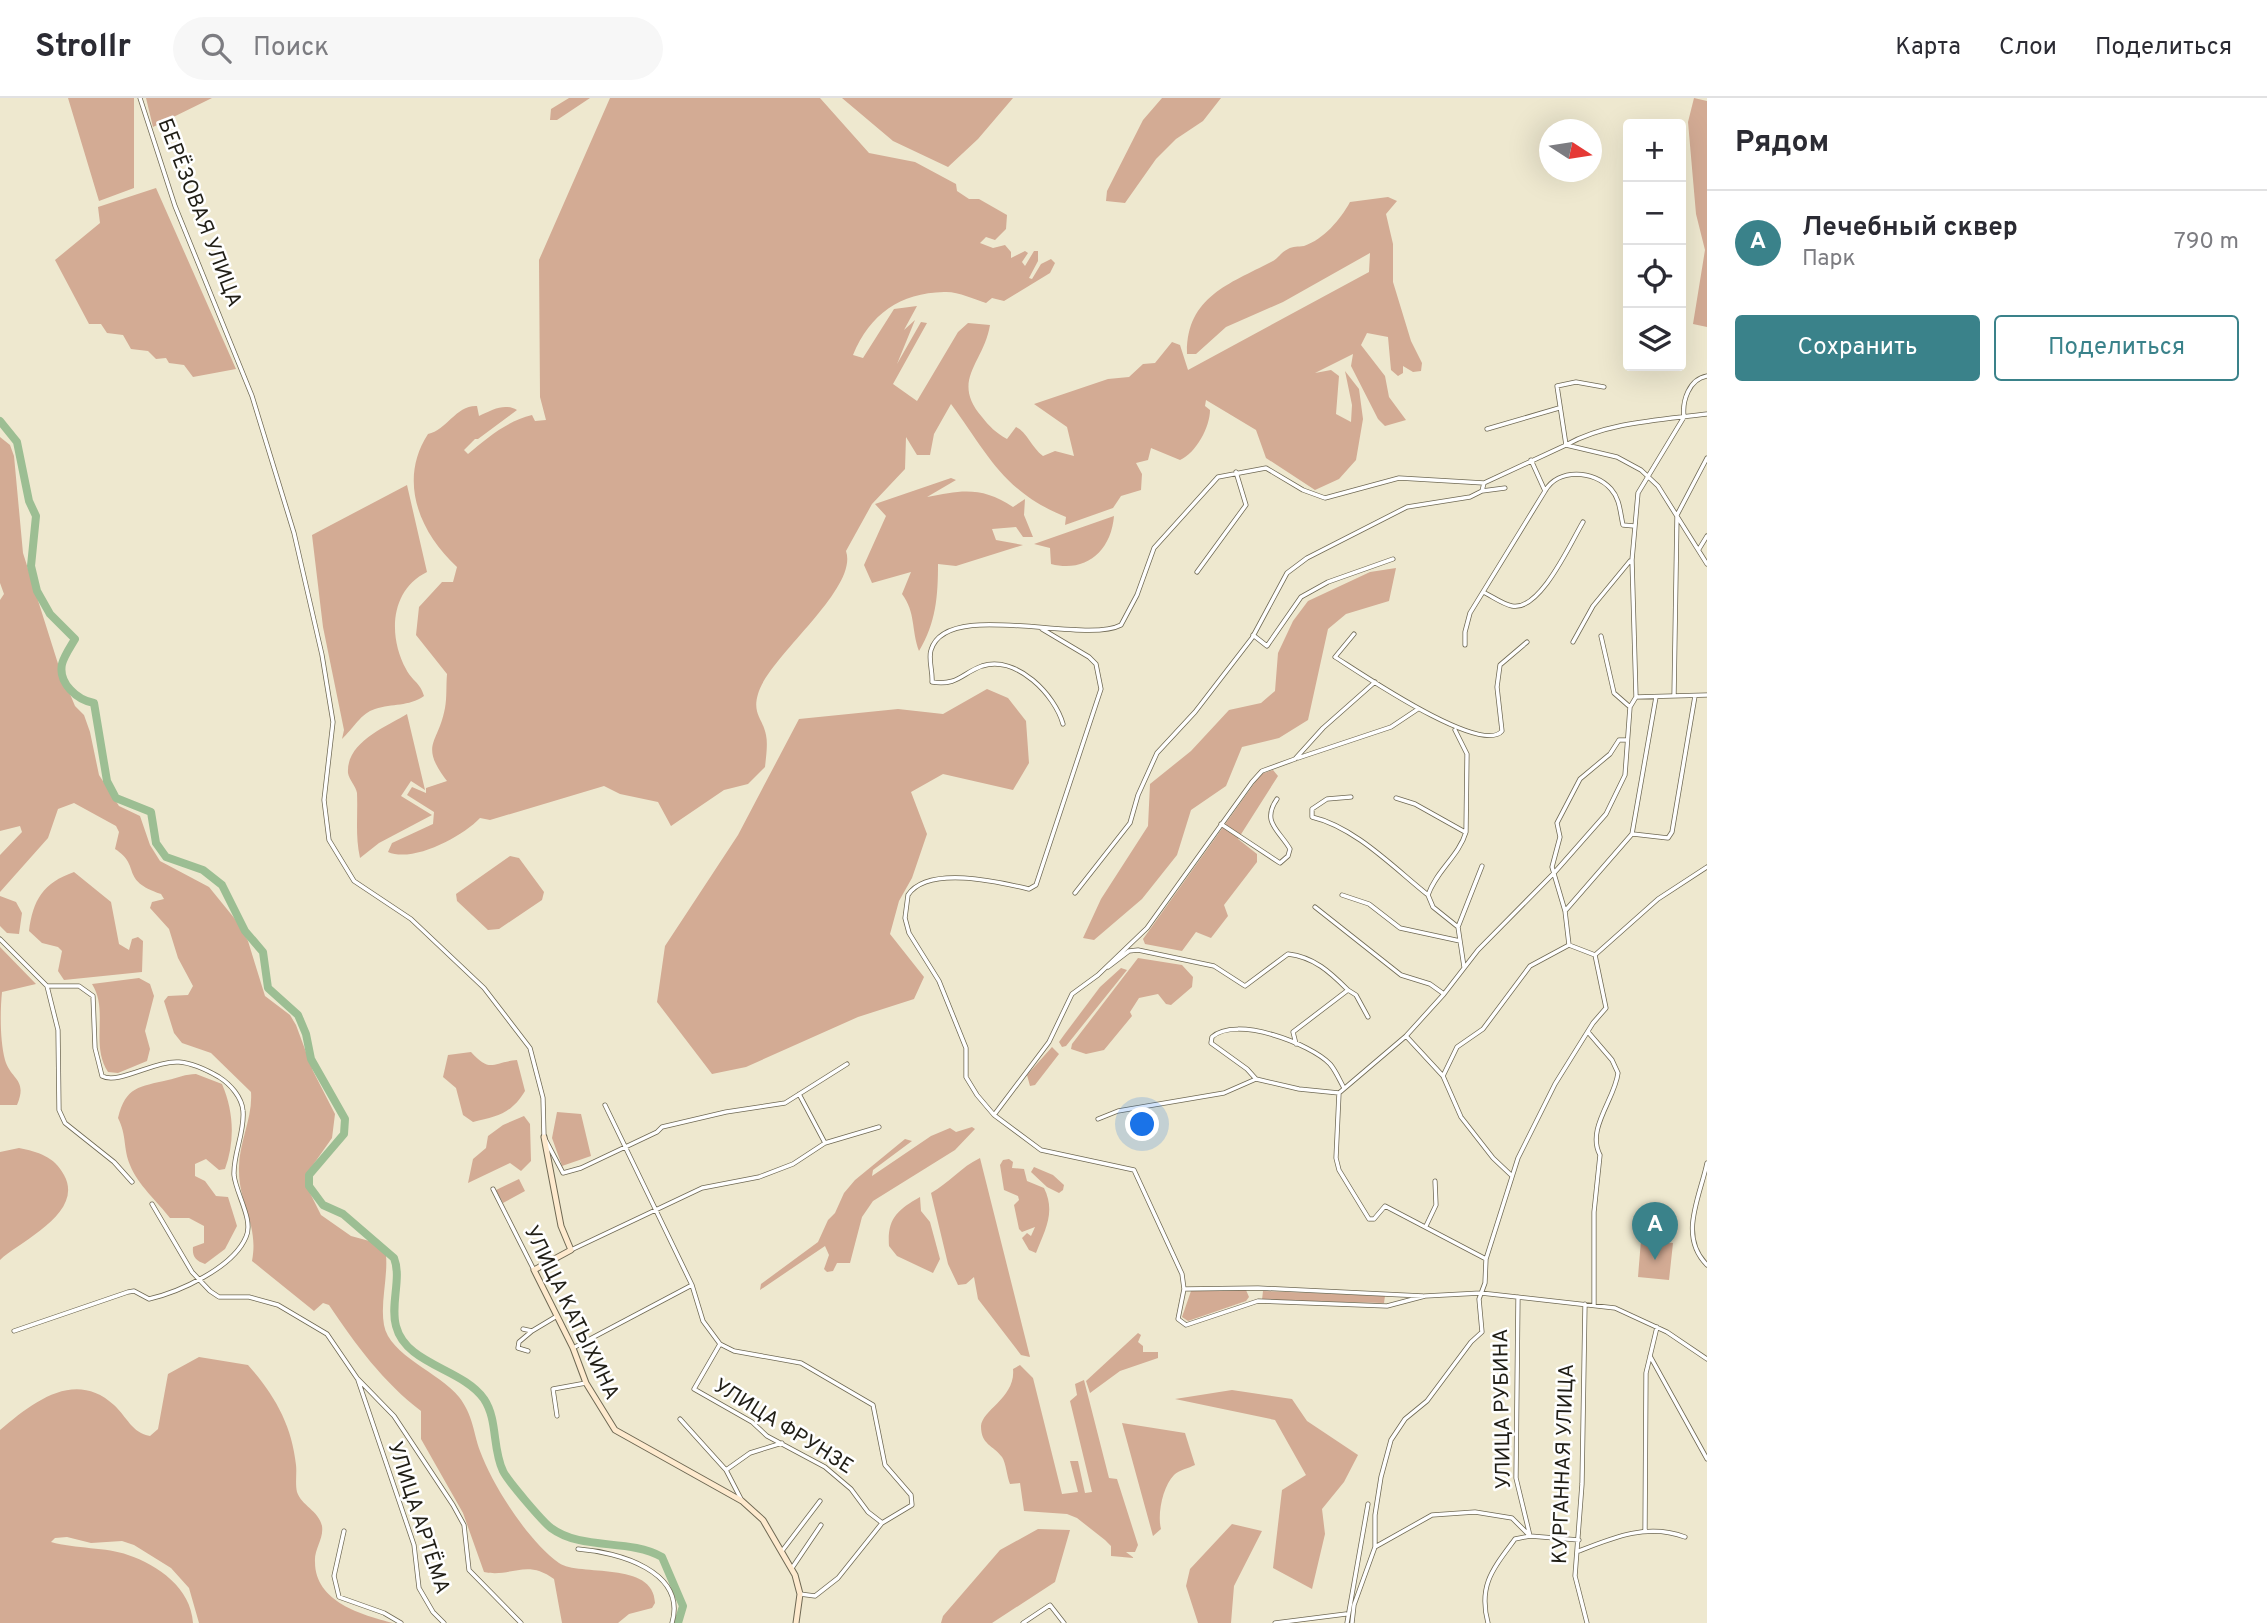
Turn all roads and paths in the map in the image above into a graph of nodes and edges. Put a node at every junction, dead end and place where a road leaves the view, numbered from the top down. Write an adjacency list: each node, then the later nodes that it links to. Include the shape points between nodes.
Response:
1 (140, 98): 84 (street, БЕРЁЗОВАЯ УЛИЦА, via 176,206 256,408 294,533 323,655 333,740 324,800 329,840 355,881 413,922 484,988 530,1048 543,1098)
2 (1707, 376): 6 (street, via 1693,382 1682,402)
3 (1604, 387): 4 (street, via 1576,382 1557,386)
4 (1560, 408): 7 (street); 8 (street)
5 (1707, 414): 6 (street)
6 (1684, 417): 8 (street, via 1583,435); 12 (street)
7 (1487, 429)
8 (1566, 445): 10 (street); 12 (street, via 1617,457)
9 (1707, 458): 17 (street)
10 (1531, 460): 13 (street); 16 (street)
11 (1236, 472): 13 (street, via 1266,468 1325,498 1399,478); 25 (street, via 1246,505); 27 (street, via 1218,477 1154,548 1121,625)
12 (1649, 477): 17 (street); 19 (street, via 1638,493)
13 (1484, 483): 15 (street)
14 (1506, 488): 15 (street)
15 (1482, 491): 29 (street, via 1407,508 1307,558 1280,583)
16 (1545, 491): 19 (street, via 1551,480 1563,475 1600,481 1617,497 1623,525); 26 (street)
17 (1677, 515): 21 (street); 37 (street)
18 (1583, 522): 26 (street, via 1547,584 1523,605 1514,607)
19 (1634, 526): 23 (street)
20 (1707, 536): 21 (street)
21 (1699, 550): 24 (street)
22 (1393, 559): 29 (street, via 1335,579 1301,597 1267,646)
23 (1632, 560): 32 (street, via 1593,606); 39 (street)
24 (1707, 564)
25 (1197, 572)
26 (1483, 592): 33 (street, via 1467,622)
27 (1042, 629): 42 (street, via 988,623 942,636 930,651 932,682 960,680 984,665 1019,670 1059,708); 81 (street, via 1096,664 1101,689 1036,885 1029,889 978,880 923,881 914,886 905,906 909,933 939,981 966,1048 966,1077)
28 (1354, 634): 34 (street, via 1335,657)
29 (1253, 635): 55 (street, via 1195,712 1157,753 1130,823)
30 (1601, 636): 40 (street, via 1614,693)
31 (1527, 642): 43 (street, via 1500,665 1497,687 1503,717 1499,735)
32 (1573, 642)
33 (1465, 645)
34 (1375, 682): 41 (street); 45 (street)
35 (1707, 695): 38 (street)
36 (1656, 696): 37 (street); 39 (street); 51 (street)
37 (1674, 696): 38 (street)
38 (1695, 696): 51 (street, via 1672,832 1661,839)
39 (1636, 697): 40 (street)
40 (1630, 707): 44 (street)
41 (1419, 709): 43 (street); 45 (street, via 1391,727)
42 (1063, 724)
43 (1454, 729): 50 (street, via 1467,754)
44 (1627, 740): 54 (street, via 1625,775 1614,801); 54 (street, via 1619,740 1610,754 1580,779 1558,818)
45 (1296, 759): 49 (street, via 1262,771)
46 (1351, 797): 57 (street, via 1322,801 1312,808 1312,817 1364,845)
47 (1396, 798): 50 (street)
48 (1277, 799): 49 (street, via 1269,821 1290,849 1280,863)
49 (1221, 824): 66 (street, via 1147,928)
50 (1466, 832): 57 (street)
51 (1632, 834): 59 (street)
52 (1482, 866): 60 (street)
53 (1707, 867): 64 (street, via 1658,899)
54 (1554, 873): 59 (street); 65 (street)
55 (1075, 893)
56 (1342, 895): 62 (street, via 1369,904 1400,928)
57 (1428, 895): 60 (street, via 1433,907)
58 (1315, 907): 69 (street, via 1401,975)
59 (1565, 911): 63 (street)
60 (1458, 927): 62 (street)
61 (0, 939): 67 (street)
62 (1460, 941): 65 (street)
63 (1569, 945): 64 (street); 75 (street, via 1530,966 1483,1029 1457,1047)
64 (1595, 955): 71 (street, via 1606,1008)
65 (1464, 967): 69 (street)
66 (1098, 975): 68 (street, via 1129,951 1138,950 1214,966 1245,986 1288,954 1315,962); 81 (street, via 1072,994 1049,1042)
67 (47, 986): 90 (street, via 58,1030 59,1110 65,1123 114,1161); 99 (street, via 79,986 93,996 95,1048 102,1076 108,1080 176,1062 220,1078 239,1097 243,1111 234,1173 247,1236 238,1250)
68 (1348, 990): 70 (street); 73 (street, via 1293,1031)
69 (1444, 994): 72 (street)
70 (1368, 1017)
71 (1588, 1032): 88 (street, via 1529,1132); 108 (street, via 1618,1073 1596,1148 1600,1155 1594,1212)
72 (1406, 1036): 75 (street); 77 (street)
73 (1296, 1044): 76 (street, via 1246,1029 1216,1034 1211,1043); 77 (street, via 1329,1063)
74 (847, 1064): 79 (street)
75 (1443, 1076): 88 (street, via 1461,1117)
76 (1256, 1079): 78 (street); 82 (street, via 1224,1093 1118,1111)
77 (1344, 1088): 78 (street)
78 (1339, 1093): 94 (street, via 1336,1158 1363,1210 1374,1219 1385,1206)
79 (799, 1094): 85 (street); 86 (street, via 777,1105 662,1127)
80 (604, 1105): 86 (street)
81 (994, 1115): 102 (street, via 1050,1154 1134,1170 1177,1261)
82 (1098, 1119)
83 (879, 1127): 85 (street)
84 (544, 1136): 86 (street, via 563,1173); 95 (street, УЛИЦА КАТЫХИНА, via 561,1226)
85 (825, 1143): 93 (street, via 773,1172 702,1188)
86 (625, 1148): 93 (street)
87 (1707, 1163): 97 (street, via 1693,1212 1692,1236 1696,1254)
88 (1511, 1175): 96 (street)
89 (1435, 1181): 94 (street, via 1436,1205)
90 (132, 1182)
91 (493, 1189): 98 (street, УЛИЦА КАТЫХИНА)
92 (152, 1204): 99 (street)
93 (655, 1211): 95 (street); 100 (street)
94 (1426, 1227): 96 (street)
95 (571, 1250): 98 (street)
96 (1486, 1259): 103 (street)
97 (1707, 1265)
98 (534, 1270): 109 (street, УЛИЦА КАТЫХИНА)
99 (200, 1278): 112 (street, via 177,1293 149,1299 128,1292); 119 (street, via 219,1297 271,1302 327,1334)
100 (692, 1285): 114 (street, via 703,1321); 115 (street)
101 (1258, 1288): 102 (street); 104 (street); 106 (street)
102 (1184, 1289): 106 (street, via 1178,1319 1185,1325)
103 (1481, 1293): 104 (street); 105 (street); 136 (street, via 1482,1332 1391,1440 1377,1502)
104 (1425, 1296): 106 (street, via 1387,1306)
105 (1518, 1297): 107 (street); 133 (street, УЛИЦА РУБИНА, via 1516,1478)
106 (1258, 1301)
107 (1585, 1304): 108 (street); 135 (street, КУРГАННАЯ УЛИЦА)
108 (1594, 1305): 110 (street, via 1615,1308)
109 (557, 1316): 113 (street); 115 (street, УЛИЦА КАТЫХИНА)
110 (1657, 1327): 117 (street); 118 (street)
111 (523, 1329): 113 (street)
112 (14, 1331)
113 (532, 1331): 116 (street, via 519,1342 518,1348)
114 (720, 1344): 123 (street, УЛИЦА ФРУНЗЕ, via 694,1389); 129 (street, via 734,1351 801,1363 873,1405 885,1465 913,1501)
115 (573, 1348): 120 (street, УЛИЦА КАТЫХИНА)
116 (528, 1351)
117 (1648, 1354): 124 (street); 132 (street, via 1643,1437)
118 (1707, 1359)
119 (357, 1378): 145 (street, УЛИЦА АРТЁМА, via 414,1545 419,1588); 146 (street, via 394,1416 453,1505 464,1525 470,1570)
120 (586, 1383): 121 (street, via 554,1388); 126 (street, УЛИЦА КАТЫХИНА, via 615,1430)
121 (557, 1416)
122 (680, 1419): 125 (street, УЛИЦА КАТЫХИНА)
123 (782, 1443): 125 (street, via 750,1453); 129 (street, УЛИЦА ФРУНЗЕ, via 825,1467)
124 (1707, 1460)
125 (726, 1470): 126 (street, УЛИЦА КАТЫХИНА)
126 (742, 1501): 138 (street, УЛИЦА КАТЫХИНА, via 763,1520)
127 (820, 1501): 138 (street)
128 (1368, 1504): 142 (street, via 1362,1553)
129 (882, 1523): 141 (street, via 838,1578 816,1596)
130 (821, 1525): 140 (street)
131 (344, 1531): 144 (street, via 334,1576 339,1597)
132 (1645, 1531): 134 (street); 139 (street)
133 (1531, 1536): 135 (street); 136 (street, via 1512,1518 1432,1515); 153 (street, via 1515,1539 1490,1574 1483,1590)
134 (1685, 1537)
135 (1579, 1540): 139 (street, КУРГАННАЯ УЛИЦА)
136 (1375, 1547): 152 (street)
137 (578, 1549): 147 (street, via 617,1556 656,1573 675,1605)
138 (782, 1551): 140 (street, УЛИЦА КАТЫХИНА)
139 (1579, 1551): 154 (street, КУРГАННАЯ УЛИЦА, via 1575,1576)
140 (792, 1568): 141 (street, УЛИЦА КАТЫХИНА)
141 (800, 1594): 148 (street, УЛИЦА КАТЫХИНА)
142 (1346, 1614): 143 (street); 152 (street)
143 (1306, 1621): 151 (street)
144 (401, 1623)
145 (444, 1623)
146 (521, 1623)
147 (672, 1623)
148 (796, 1623)
149 (1023, 1623): 150 (street, via 1050,1605)
150 (1064, 1623)
151 (1275, 1623)
152 (1350, 1623)
153 (1488, 1623)
154 (1587, 1623)

